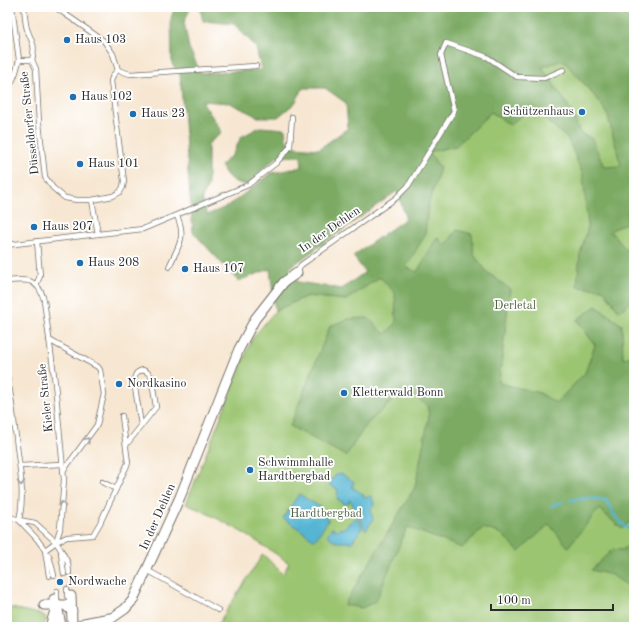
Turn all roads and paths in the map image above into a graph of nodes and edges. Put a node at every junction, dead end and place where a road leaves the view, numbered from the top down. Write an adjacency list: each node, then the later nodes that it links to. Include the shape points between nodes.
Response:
1 (12, 7): 4 (lane)
2 (24, 7): 5 (lane, via 27,29 35,51)
3 (55, 7): 7 (lane, via 104,41 113,54)
4 (19, 60): 5 (lane, Düsseldorfer Straße); 9 (lane, via 12,82)
5 (32, 60): 11 (lane, Düsseldorfer Straße, via 36,69 45,177 65,198)
6 (256, 66): 7 (lane, via 130,74)
7 (118, 70): 11 (lane, Düsseldorfer Straße, via 111,81 123,187 113,196)
8 (563, 70): 17 (lane, In der Dehlen, via 544,78 517,77 487,57 446,43 441,55 454,111 408,186 396,198 301,265)
9 (7, 86)
10 (292, 117): 12 (lane, via 290,147 276,163 248,185)
11 (92, 200): 13 (lane)
12 (177, 216): 13 (lane, via 143,229); 16 (lane, via 182,234)
13 (98, 234): 14 (lane)
14 (37, 241): 15 (lane); 19 (lane, via 40,276)
15 (7, 245)
16 (169, 267)
17 (297, 273): 34 (street, In der Dehlen, via 284,282 255,319 239,349 180,497)
18 (7, 281): 19 (lane, via 24,279)
19 (36, 285): 20 (lane, Kieler Straße, via 42,292)
20 (49, 340): 25 (lane, Kieler Straße); 27 (lane, one-way to 20, via 97,425 104,394 98,368)
21 (7, 375): 26 (lane)
22 (122, 416): 24 (lane)
23 (141, 425): 23 (lane, via 156,407 150,376 143,370 135,374 134,381); 24 (lane)
24 (126, 445): 29 (lane, via 128,463)
25 (62, 464): 26 (lane); 27 (lane, Kieler Straße)
26 (20, 466): 31 (lane, one-way to 31, via 22,506)
27 (63, 471): 32 (lane, Kieler Straße, one-way to 27, via 60,529)
28 (102, 482): 29 (lane)
29 (116, 489): 32 (lane, via 93,535 67,537)
30 (7, 516): 31 (lane)
31 (19, 520): 32 (lane, via 35,523); 33 (lane)
32 (56, 542): 33 (lane); 35 (lane, via 61,550)
33 (45, 552): 36 (lane, via 49,556); 37 (lane)
34 (147, 570): 41 (lane); 43 (street, In der Dehlen, via 133,600)
35 (67, 573)
36 (54, 575)
37 (48, 576)
38 (69, 592): 42 (street)
39 (55, 597): 40 (street); 42 (street); 44 (street); 45 (street, via 61,626)
40 (44, 605)
41 (218, 610)
42 (72, 611): 46 (street)
43 (115, 617): 47 (street, via 84,623); 48 (street, In der Dehlen)
44 (50, 627)
45 (64, 627)
46 (71, 627)
47 (77, 627)
48 (100, 627)

